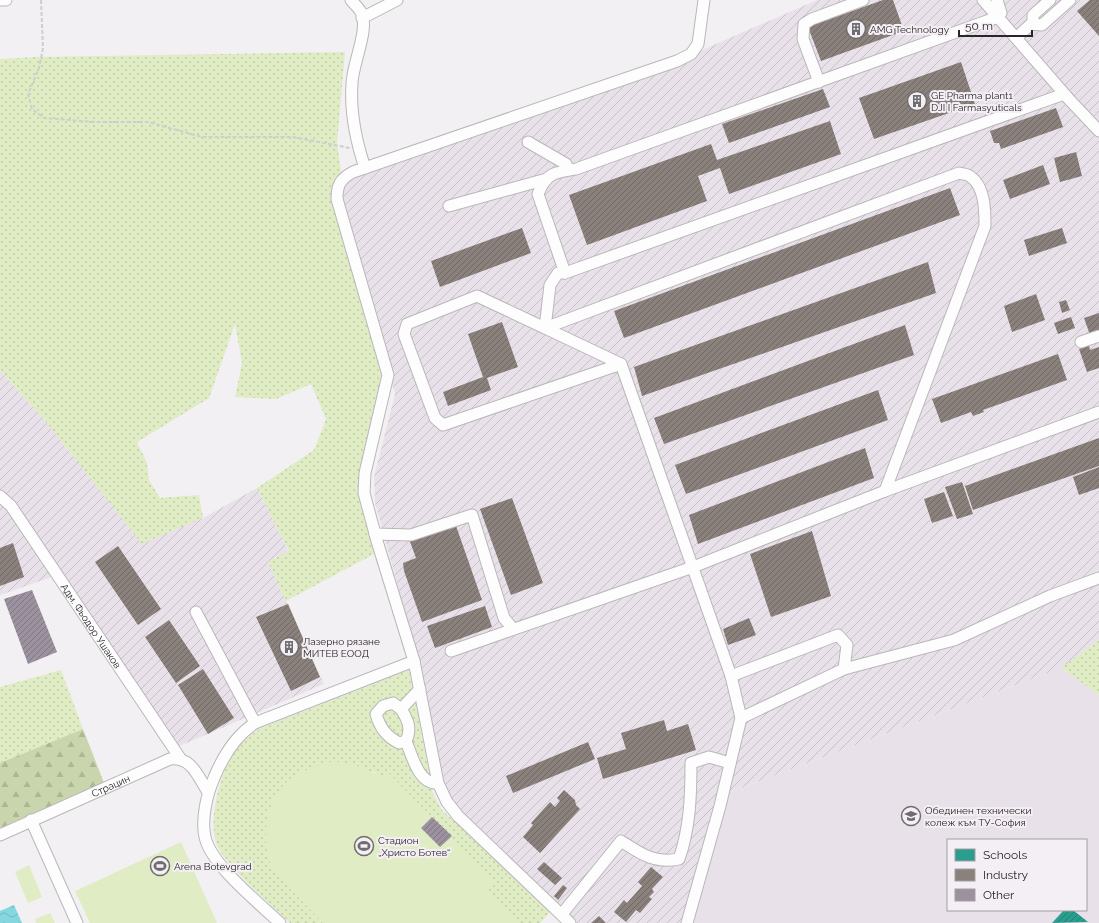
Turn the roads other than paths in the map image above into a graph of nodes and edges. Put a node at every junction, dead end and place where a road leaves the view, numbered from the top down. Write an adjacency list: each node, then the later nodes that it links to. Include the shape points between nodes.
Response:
1 (0, 0): 2 (street)
2 (6, 0)
3 (351, 0): 12 (street, via 361,12)
4 (397, 0): 12 (street)
5 (704, 0): 19 (street, via 698,44 691,54 677,61)
6 (863, 0): 15 (street, via 804,24 803,39)
7 (983, 0): 11 (street)
8 (997, 0): 11 (street, via 1001,12)
9 (1050, 0): 13 (street, via 1033,15)
10 (1070, 0): 13 (street, via 1042,25)
11 (998, 17): 14 (street); 15 (street)
12 (362, 18): 19 (street, via 363,26 352,82 351,109)
13 (1033, 24): 14 (street)
14 (1016, 38): 16 (street)
15 (819, 82): 20 (street)
16 (1069, 99): 17 (street); 23 (street, via 1064,94)
17 (1099, 131)
18 (528, 142): 20 (street, via 566,164)
19 (365, 168): 31 (street, via 342,178 337,187 337,199 388,375 365,473 364,493)
20 (568, 170): 21 (street, via 558,171)
21 (544, 180): 22 (street); 23 (street, via 538,194)
22 (449, 206)
23 (565, 272): 24 (street, via 558,273 550,285)
24 (545, 328): 27 (street); 27 (street, via 477,296 407,324 404,334 435,418 443,425); 29 (street, via 958,173 970,176 977,184 985,206 985,226)
25 (1099, 336): 26 (street)
26 (1081, 342)
27 (621, 364): 32 (street)
28 (1099, 412): 29 (street)
29 (885, 491): 32 (street)
30 (0, 496): 45 (street, Адм. Фьодор Ушаков, via 11,506)
31 (375, 534): 35 (street, via 411,535 472,515 504,618); 37 (street)
32 (693, 567): 35 (street); 39 (street)
33 (1099, 578): 38 (street, via 1050,596 954,640)
34 (196, 612): 43 (street)
35 (514, 629): 36 (street)
36 (451, 651)
37 (414, 661): 40 (street); 43 (street)
38 (844, 669): 39 (street, via 847,645 838,635); 42 (street)
39 (731, 676): 42 (street)
40 (420, 689): 41 (street); 47 (street)
41 (401, 709): 44 (street, via 408,720 410,733); 44 (street, via 393,703 383,706 376,714 379,726 389,737 399,743)
42 (741, 718): 46 (street)
43 (255, 723): 48 (street, via 228,749)
44 (406, 741): 47 (street, via 423,778 432,784)
45 (180, 758): 48 (street, via 188,761); 49 (street, Страцин, via 170,759)
46 (730, 763): 51 (street, via 709,757 691,763 689,812 680,859 667,862 651,858 621,841); 55 (street)
47 (438, 783): 51 (street, via 447,802 458,816)
48 (208, 792): 53 (street, via 203,827 210,851 221,866)
49 (31, 820): 50 (street, Страцин); 52 (street)
50 (0, 835)
51 (562, 914): 54 (street)
52 (77, 923)
53 (280, 923)
54 (570, 923)
55 (687, 923)

